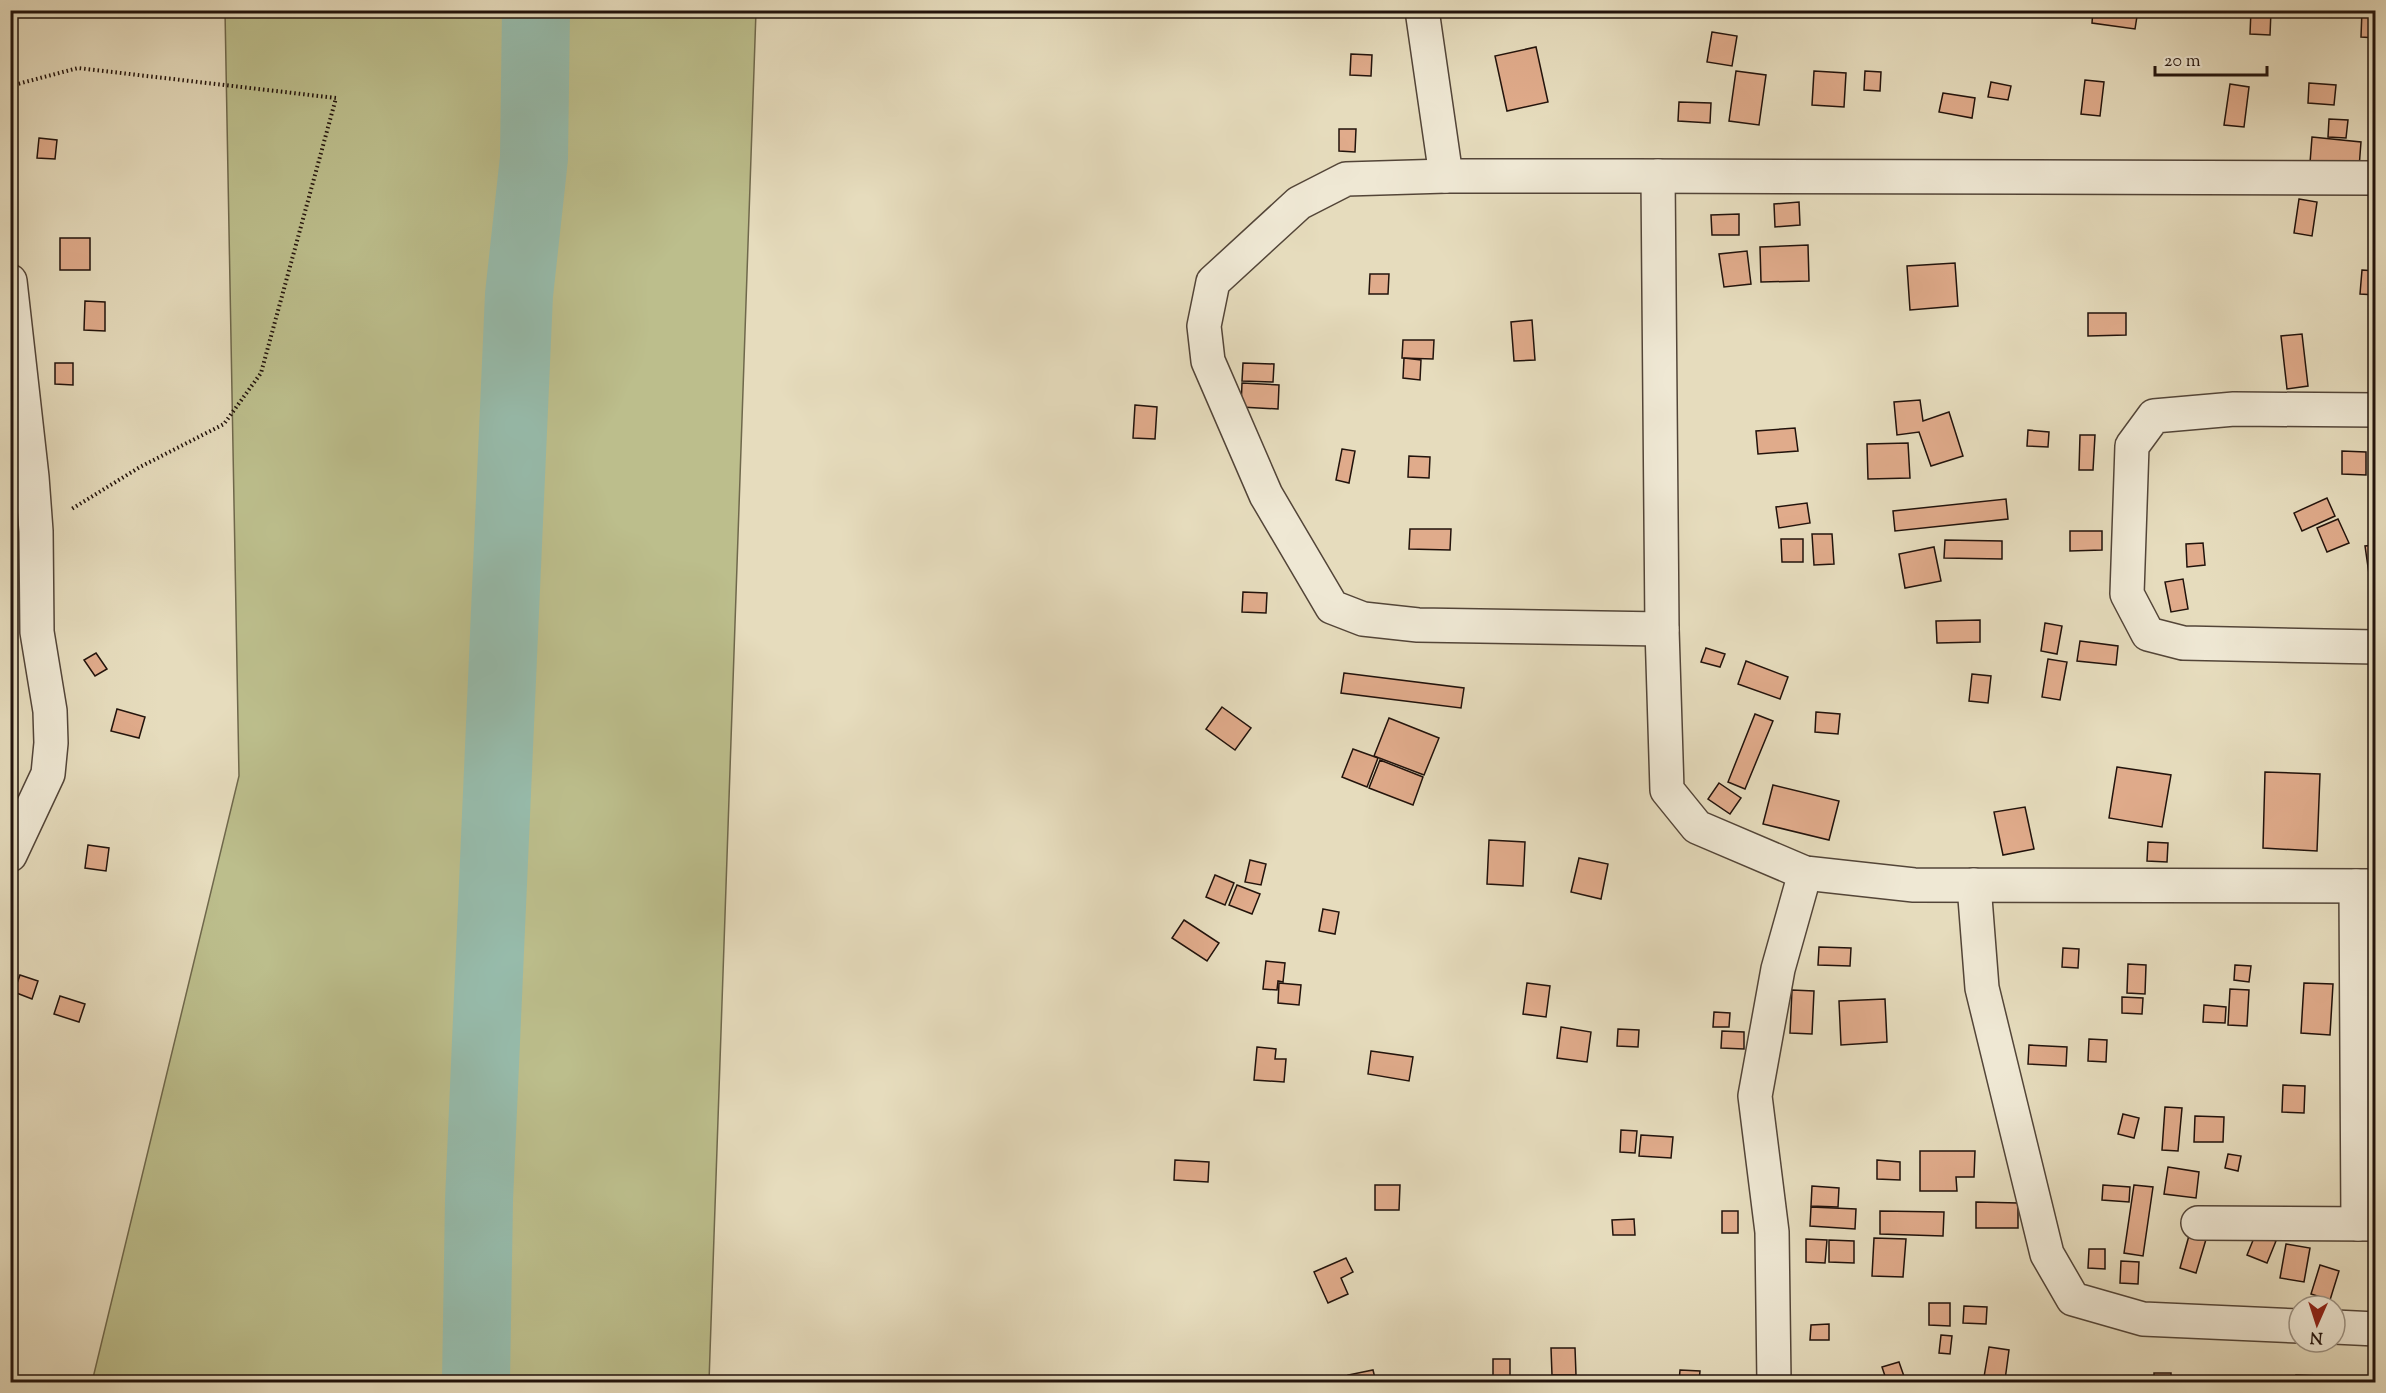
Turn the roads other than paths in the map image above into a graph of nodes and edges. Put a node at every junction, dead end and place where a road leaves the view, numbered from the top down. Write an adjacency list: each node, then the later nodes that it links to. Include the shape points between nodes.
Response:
1 (1422, 10): 2 (street)
2 (1446, 176): 3 (street); 7 (street, via 1346,179 1299,203 1213,282 1204,326 1208,361 1266,495 1332,607 1364,619 1418,625)
3 (1658, 176): 4 (street); 7 (street)
4 (2376, 178)
5 (10, 281): 9 (street, via 36,531 37,632 51,742 48,774)
6 (2376, 410): 8 (street, via 2234,409 2154,416 2132,446 2127,594 2148,633 2183,644)
7 (1662, 629): 10 (street, via 1667,790 1697,827)
8 (2376, 646)
9 (10, 855)
10 (1805, 873): 11 (street, via 1914,885); 18 (street, via 1778,969 1755,1096 1772,1232)
11 (1974, 885): 12 (street); 15 (street, via 1982,988 2047,1254 2073,1299 2143,1319)
12 (2366, 886): 14 (street)
13 (2198, 1223): 14 (street)
14 (2367, 1224)
15 (2287, 1325)
16 (2347, 1328): 17 (street)
17 (2376, 1329)
18 (1774, 1383)

